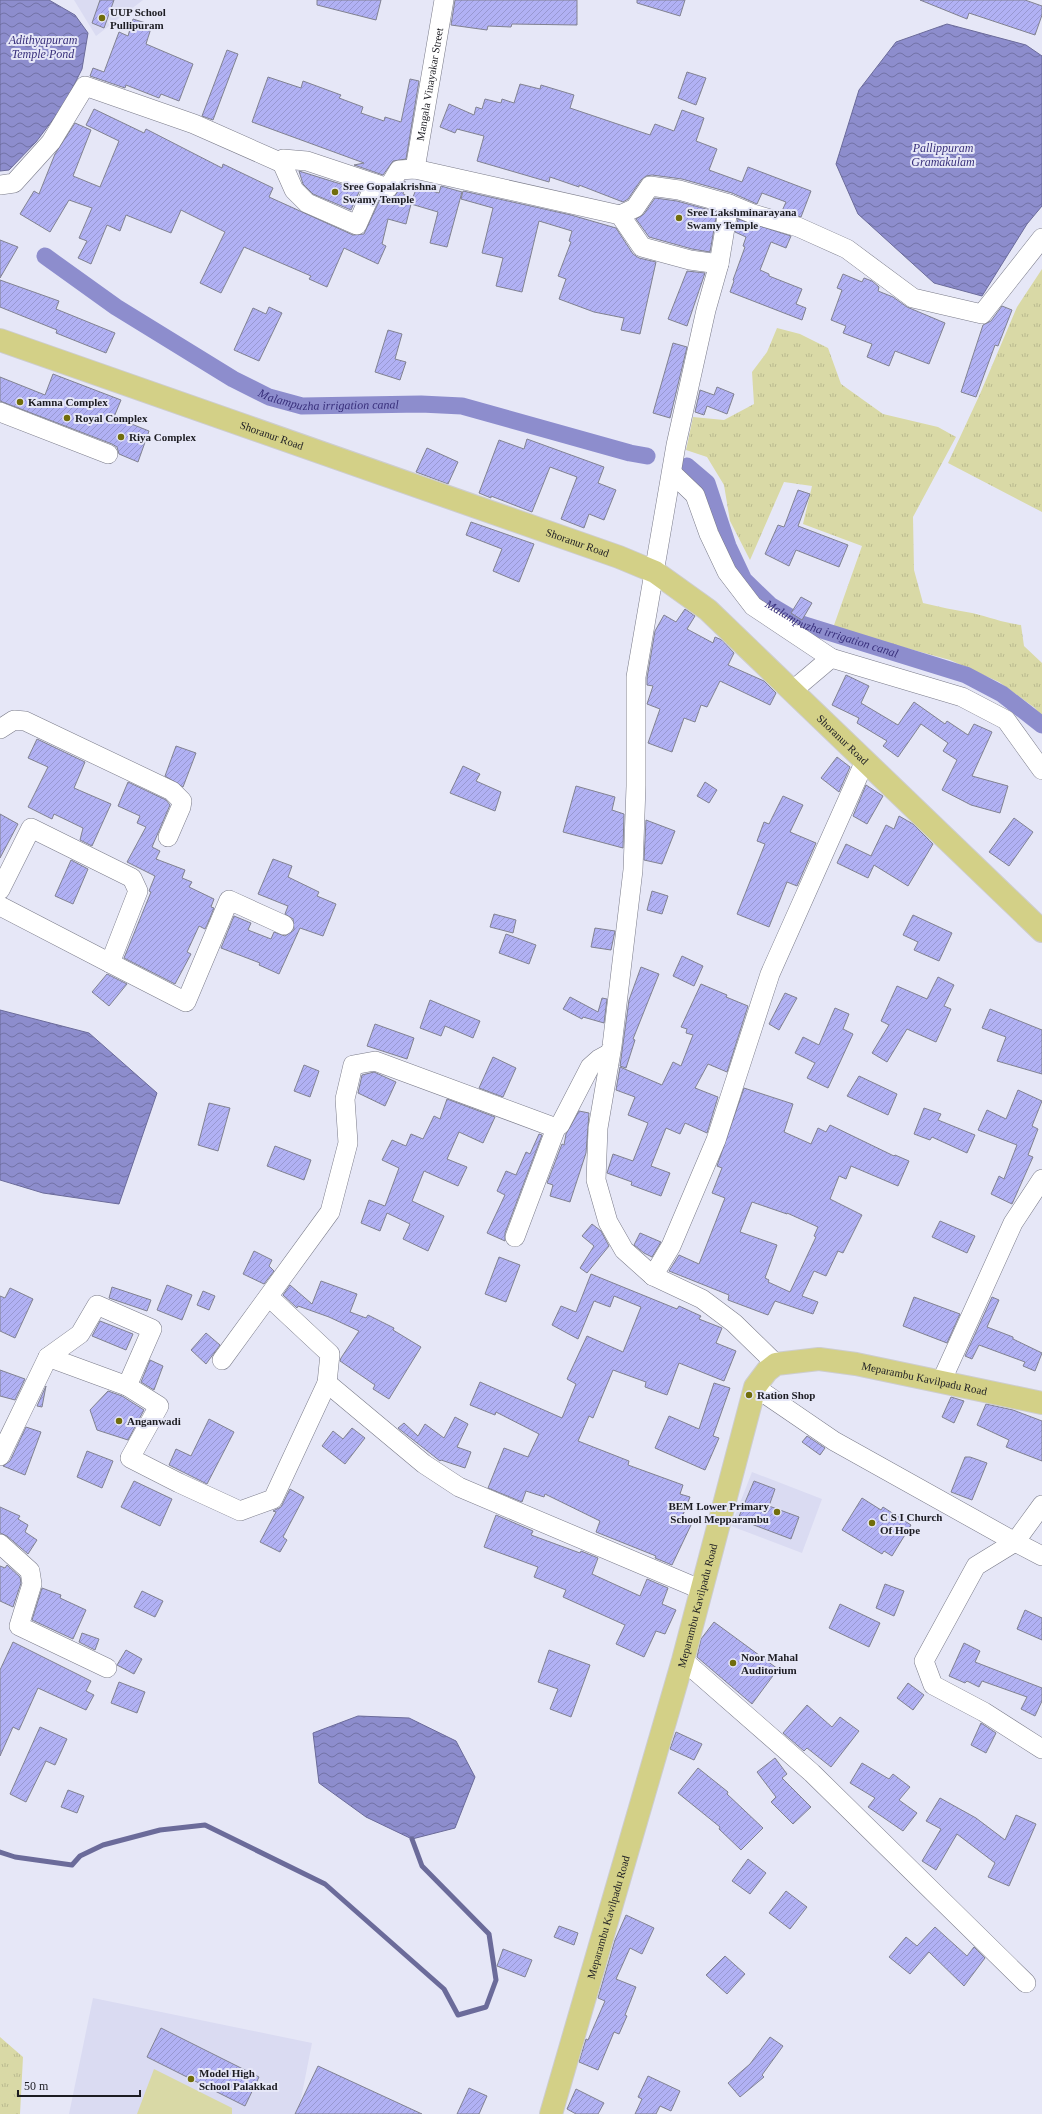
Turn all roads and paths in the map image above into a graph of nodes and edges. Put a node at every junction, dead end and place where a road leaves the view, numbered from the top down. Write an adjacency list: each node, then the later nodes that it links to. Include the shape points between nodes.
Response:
1 (444, 0): 3 (street, Mangala Vinayakar Street)
2 (282, 163): 4 (street, via 282,159 307,161); 4 (street, via 294,190 308,203 357,225); 5 (street, via 194,124 85,86 51,142 14,184)
3 (415, 169): 4 (street, via 399,170 388,188); 7 (street)
4 (375, 184)
5 (0, 185)
6 (729, 204): 7 (street, via 678,190 650,186 635,208); 8 (street, via 753,214 798,226 847,248 913,298 982,314); 9 (street)
7 (620, 215): 9 (street, via 642,247)
8 (1042, 238)
9 (718, 264): 13 (street, via 676,445)
10 (0, 340): 14 (main road, Shoranur Road, via 323,452)
11 (0, 412): 12 (street)
12 (108, 454)
13 (672, 474): 14 (street); 15 (street, via 695,495 709,534 727,572 753,606)
14 (655, 572): 16 (main road, Shoranur Road, via 708,610); 26 (street, via 636,677 633,870)
15 (831, 658): 16 (street); 19 (street, via 962,697 1006,720)
16 (792, 690): 18 (main road, Shoranur Road)
17 (0, 729): 20 (street, via 14,720 25,721 172,791 182,801)
18 (865, 761): 24 (main road, Shoranur Road); 30 (street, via 770,974 716,1140 671,1246)
19 (1042, 770)
20 (168, 837)
21 (0, 890): 25 (street, via 31,828 132,878 138,891)
22 (0, 906): 25 (street)
23 (284, 925): 25 (street, via 229,900 186,1002)
24 (1042, 931)
25 (110, 963)
26 (610, 1053): 27 (street, via 590,1067 560,1125); 30 (street, via 598,1128 596,1180 608,1222 624,1250)
27 (556, 1128): 29 (street); 31 (street, via 375,1061 353,1065 345,1099 348,1143 330,1212)
28 (1042, 1179): 35 (street, via 1013,1223)
29 (515, 1237)
30 (653, 1276): 34 (street, via 702,1299 734,1323)
31 (269, 1296): 33 (street); 36 (street, via 330,1354)
32 (48, 1357): 37 (street); 37 (street, via 80,1334 97,1305 152,1329); 40 (street)
33 (222, 1360)
34 (776, 1364): 35 (main road, Meparambu Kavilpadu Road, via 819,1359); 38 (main road, Meparambu Kavilpadu Road)
35 (941, 1382): 39 (main road, Meparambu Kavilpadu Road)
36 (327, 1383): 37 (street, via 273,1499 240,1511 130,1458 159,1406); 45 (street, via 424,1464 459,1487)
37 (128, 1386)
38 (755, 1387): 42 (street, via 834,1441); 45 (main road, Meparambu Kavilpadu Road)
39 (1042, 1403)
40 (0, 1456)
41 (1042, 1505): 42 (street)
42 (1015, 1542): 44 (street); 48 (street, via 976,1566 924,1661 933,1685 984,1712)
43 (0, 1544): 47 (street, via 30,1571 32,1584 19,1626)
44 (1042, 1556)
45 (702, 1590): 46 (main road, Meparambu Kavilpadu Road)
46 (683, 1660): 49 (street, via 812,1773); 50 (main road, Meparambu Kavilpadu Road)
47 (107, 1668)
48 (1042, 1749)
49 (1026, 1983)
50 (551, 2114)

